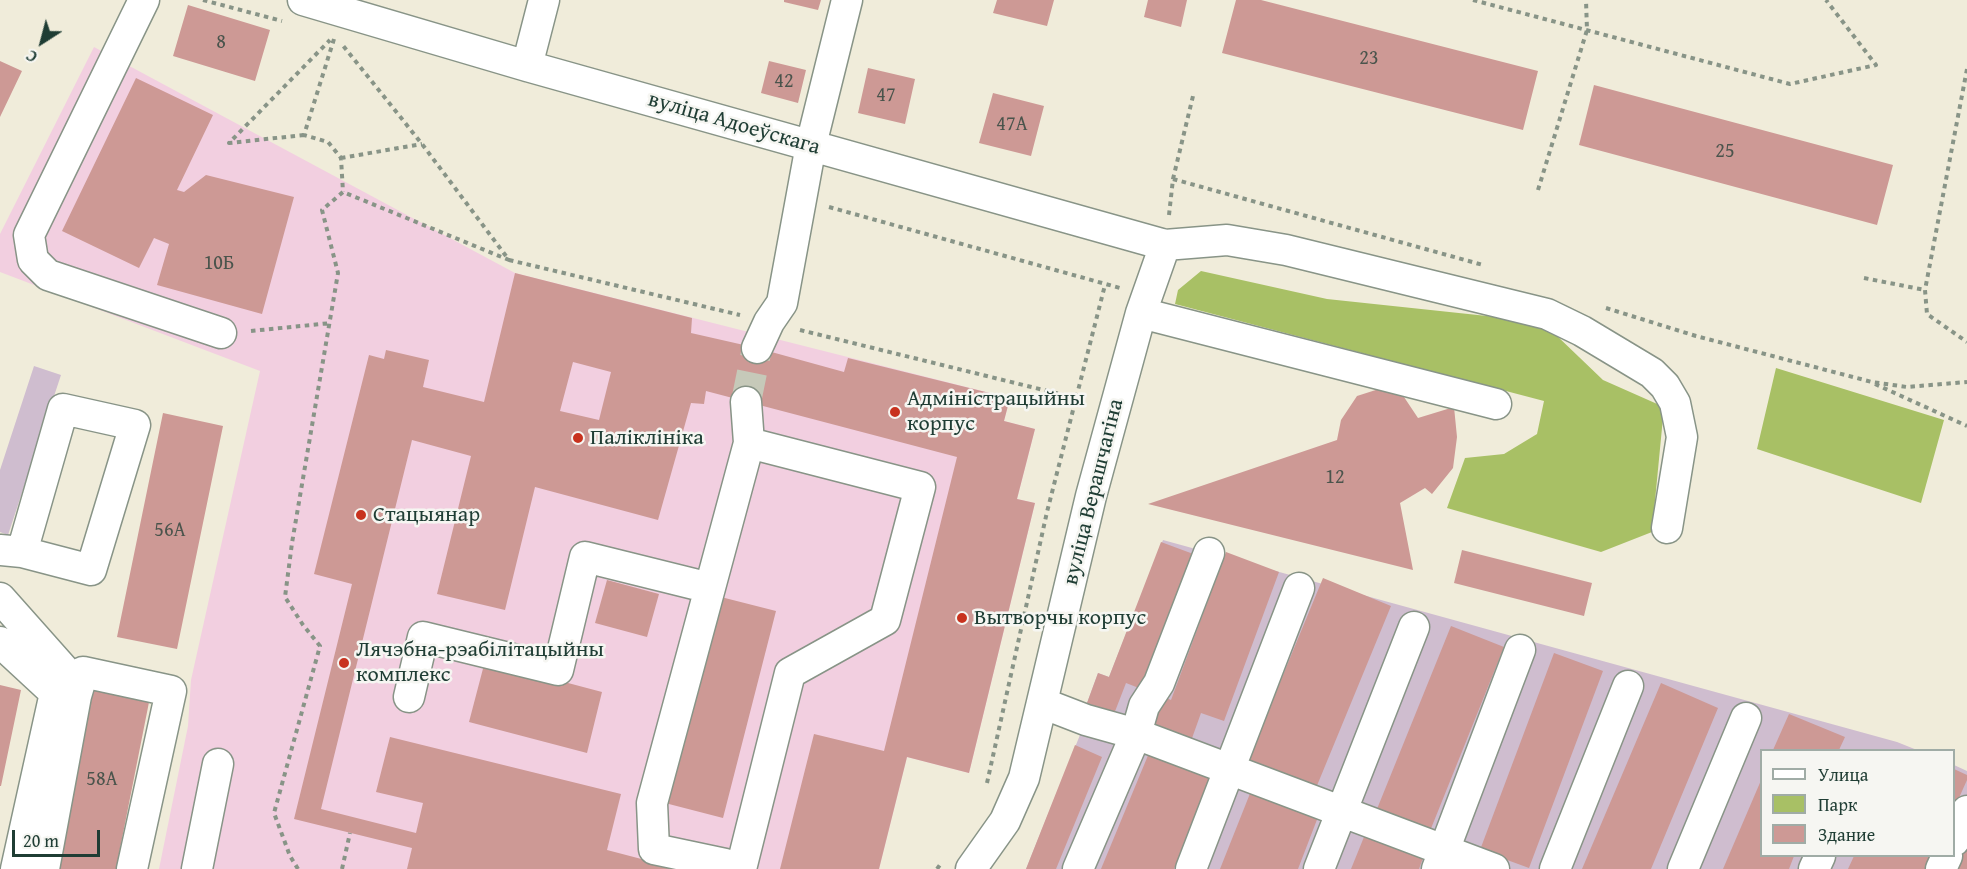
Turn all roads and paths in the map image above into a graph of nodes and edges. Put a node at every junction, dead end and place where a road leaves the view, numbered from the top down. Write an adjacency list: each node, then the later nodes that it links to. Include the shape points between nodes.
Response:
1 (144, 0): 26 (street, via 29,235 33,260 48,274)
2 (303, 0): 10 (street, вуліца Адоеўскага)
3 (544, 0): 10 (street)
4 (847, 0): 15 (street)
5 (1473, 0): 8 (path)
6 (1586, 0): 8 (path)
7 (1826, 0): 8 (path, via 1876,65 1790,84)
8 (1587, 30): 17 (path)
9 (335, 35): 13 (path); 13 (path, via 229,143); 14 (path)
10 (527, 66): 15 (street, вуліца Адоеўскага)
11 (1967, 69): 23 (path)
12 (1193, 96): 20 (path, via 1173,179)
13 (304, 135): 16 (path, via 328,142)
14 (422, 144): 16 (path); 18 (path, via 509,260)
15 (811, 145): 19 (street); 20 (street, вуліца Адоеўскага)
16 (342, 158): 18 (path)
17 (1538, 190)
18 (342, 192): 25 (path, via 322,210 338,273)
19 (801, 199): 22 (path); 29 (street, via 782,303)
20 (1165, 245): 24 (street, вуліца Верашчагіна); 36 (street, via 1227,240 1286,250 1546,314 1592,337 1652,373 1675,403 1682,437)
21 (1864, 278): 23 (path)
22 (1105, 285): 24 (path); 53 (path, via 1047,512)
23 (1925, 290): 28 (path, via 1927,314)
24 (1144, 303): 33 (street); 48 (street, вуліца Верашчагіна, via 1091,496)
25 (331, 323): 26 (path); 64 (path, via 285,597 320,646 274,813)
26 (221, 333)
27 (1696, 336): 30 (path)
28 (1967, 342)
29 (757, 348)
30 (1872, 382): 31 (path, via 1907,387); 34 (path)
31 (1967, 382)
32 (746, 402): 35 (street)
33 (1496, 404)
34 (1967, 426)
35 (749, 443): 39 (street); 67 (street, via 920,487 885,620 790,673)
36 (1668, 528)
37 (11, 551): 37 (street, via 63,410 135,425 91,570)
38 (1209, 553): 50 (street, via 1159,682 1144,705)
39 (710, 588): 47 (street, via 585,557 558,670 423,637); 66 (street, via 652,803 654,849 725,864)
40 (1299, 588): 52 (street)
41 (0, 598): 46 (street, via 72,679)
42 (1414, 627): 55 (street)
43 (0, 642): 60 (street, via 56,693)
44 (1520, 650): 58 (street)
45 (1628, 686): 73 (street)
46 (76, 696): 61 (street); 62 (street, via 83,672 171,691)
47 (409, 697)
48 (1042, 703): 50 (street); 59 (street, вуліца Верашчагіна, via 1024,778 1005,821)
49 (1746, 718): 74 (street)
50 (1136, 734): 52 (street); 69 (street)
51 (218, 764): 63 (street)
52 (1228, 769): 55 (street); 70 (street)
53 (984, 793)
54 (1967, 811): 57 (street)
55 (1342, 812): 58 (street); 71 (street)
56 (350, 833): 65 (path)
57 (1955, 837)
58 (1441, 860): 72 (street)
59 (957, 864): 68 (path)
60 (16, 869)
61 (44, 869)
62 (132, 869)
63 (198, 869)
64 (298, 869)
65 (342, 869)
66 (729, 869)
67 (741, 869)
68 (937, 869)
69 (1078, 869)
70 (1191, 869)
71 (1319, 869)
72 (1494, 869)
73 (1555, 869)
74 (1683, 869)

